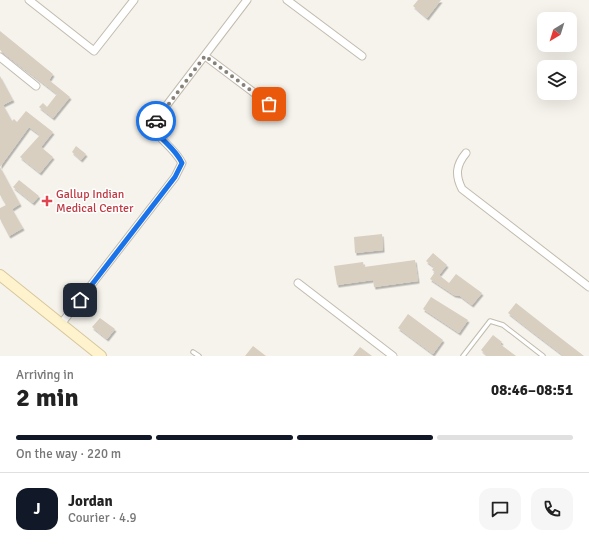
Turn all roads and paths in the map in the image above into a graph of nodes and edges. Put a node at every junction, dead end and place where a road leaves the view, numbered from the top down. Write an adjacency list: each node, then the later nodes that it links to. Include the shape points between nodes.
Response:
1 (29, 0): 2 (street, via 94,51)
2 (134, 0)
3 (247, 0): 5 (street)
4 (287, 0): 6 (street)
5 (205, 56): 9 (street); 14 (street, via 157,118 153,128 161,140 176,152 182,163 175,177)
6 (362, 56)
7 (0, 58): 8 (street)
8 (36, 86)
9 (269, 104)
10 (466, 152): 13 (street, via 457,172 462,189)
11 (0, 275): 14 (main road)
12 (298, 283): 19 (street)
13 (589, 288)
14 (60, 324): 17 (main road)
15 (194, 352): 18 (lane)
16 (464, 354): 20 (lane); 21 (lane, via 490,321 503,325)
17 (101, 356)
18 (199, 356)
19 (393, 356)
20 (469, 356)
21 (543, 356)

